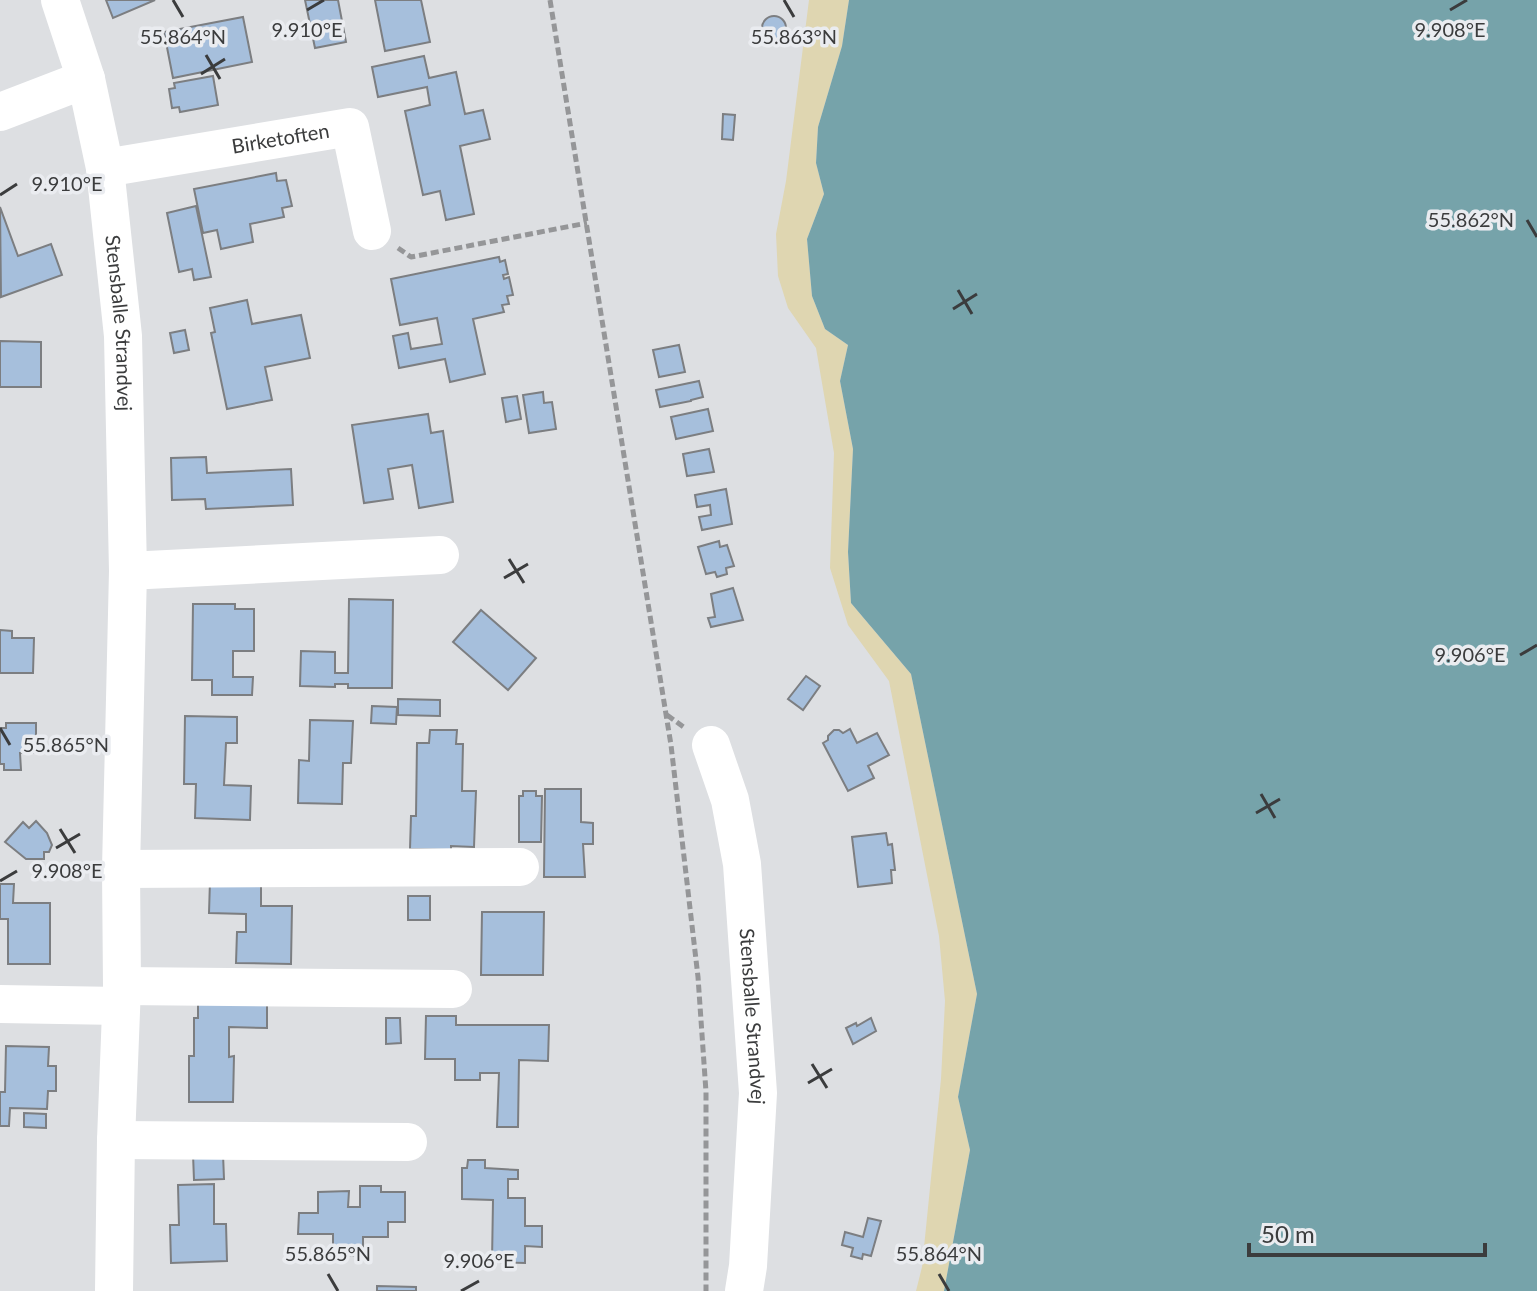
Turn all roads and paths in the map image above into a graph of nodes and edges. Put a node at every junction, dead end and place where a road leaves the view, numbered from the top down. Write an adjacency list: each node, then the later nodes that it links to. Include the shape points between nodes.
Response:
1 (60, 0): 3 (street, Stensballe Strandvej)
2 (550, 0): 6 (path)
3 (86, 79): 4 (street); 5 (street, Stensballe Strandvej)
4 (0, 112)
5 (105, 168): 7 (street, Birketoften, via 350,127); 9 (street, Stensballe Strandvej, via 123,336)
6 (587, 223): 7 (path, via 411,257); 19 (path, via 671,745 698,977 706,1092)
7 (372, 231)
8 (440, 555): 9 (street)
9 (128, 571): 12 (street, Stensballe Strandvej)
10 (711, 745): 20 (street, Stensballe Strandvej, via 730,800 742,864 758,1093)
11 (520, 867): 12 (street)
12 (121, 869): 14 (street, Stensballe Strandvej)
13 (453, 989): 14 (street)
14 (121, 996): 15 (street); 16 (street, Stensballe Strandvej)
15 (0, 1004)
16 (116, 1140): 17 (street); 18 (street, Stensballe Strandvej)
17 (408, 1142)
18 (114, 1291)
19 (706, 1291)
20 (744, 1291)

